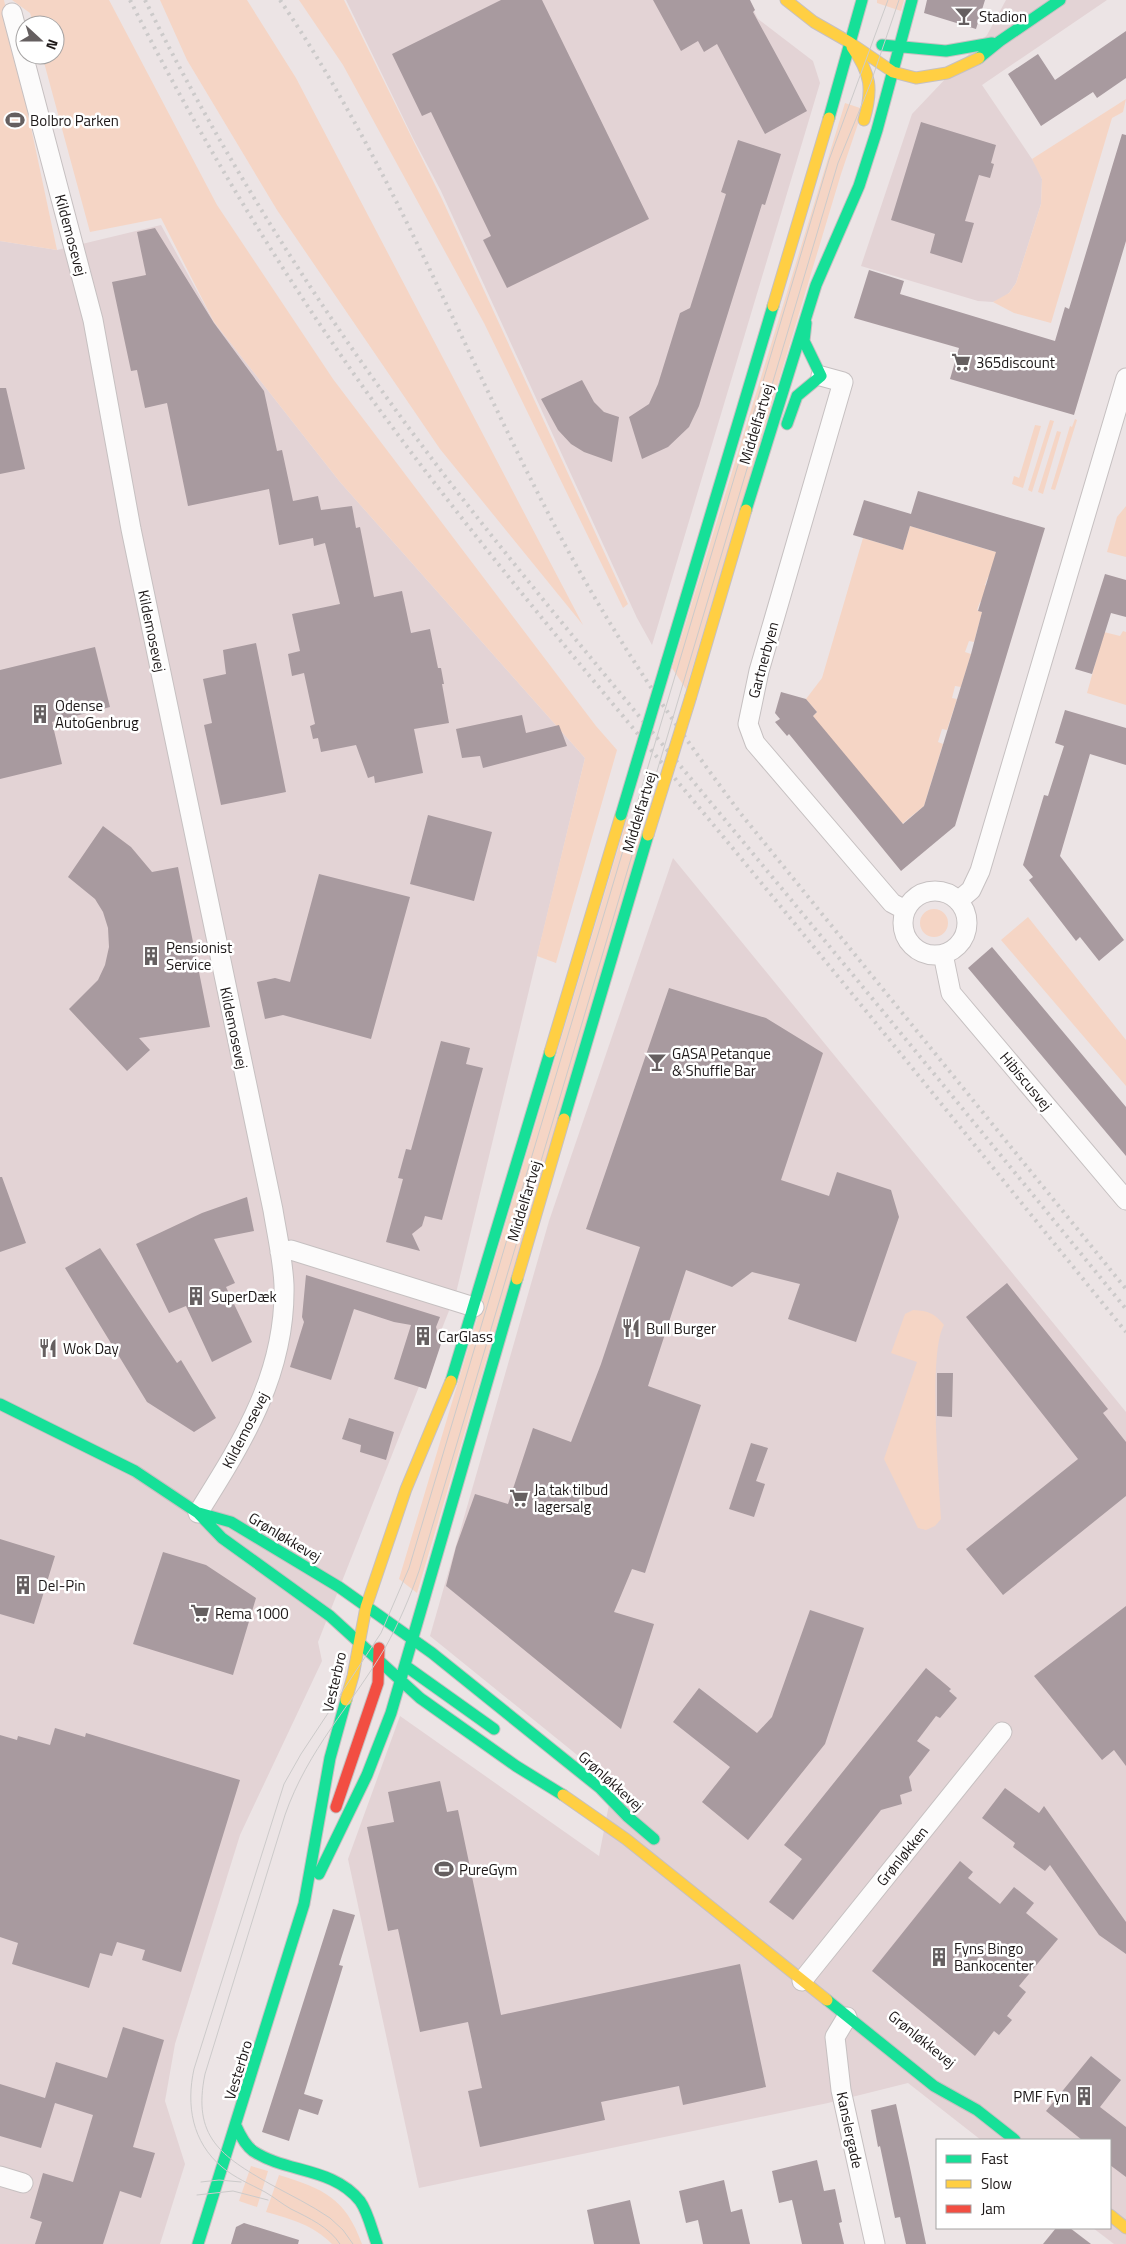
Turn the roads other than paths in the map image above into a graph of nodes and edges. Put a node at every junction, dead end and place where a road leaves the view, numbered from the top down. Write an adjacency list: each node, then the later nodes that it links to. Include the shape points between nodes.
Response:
1 (786, 0): 7 (street, via 814,22)
2 (862, 0): 7 (street, Middelfartvej)
3 (912, 0): 8 (street, Middelfartvej)
4 (1060, 0): 6 (street)
5 (12, 14): 23 (street, Kildemosevej, via 93,320 131,530)
6 (1000, 41): 8 (street, via 959,50); 9 (street, via 974,62 947,74 916,78)
7 (849, 42): 8 (street); 9 (street); 10 (street, via 865,65 871,82 869,106); 24 (street, Middelfartvej, bridge, via 836,96)
8 (900, 47): 9 (street, Middelfartvej)
9 (893, 72): 12 (street, Middelfartvej, via 859,186)
10 (860, 133)
11 (837, 209): 12 (street)
12 (816, 285): 13 (street, Middelfartvej)
13 (806, 315): 14 (street, via 804,341); 18 (street, Middelfartvej)
14 (821, 376): 16 (street, via 797,396); 20 (street, Gartnerbyen, via 843,382 759,671 748,724 750,734 761,750 892,903)
15 (1126, 378): 19 (street, via 980,871 971,890)
16 (782, 438)
17 (773, 463): 18 (street)
18 (733, 552): 30 (street, Middelfartvej, bridge)
19 (958, 901): 20 (street, via 942,891 931,891 911,900); 21 (street, via 966,914 964,936 958,946)
20 (905, 910): 21 (street, via 902,921 908,942 927,954)
21 (943, 954): 22 (street, Hibiscusvej, via 951,993)
22 (1126, 1200)
23 (280, 1252): 24 (street, via 291,1250); 28 (street, Kildemosevej, via 284,1285 282,1323 274,1368 262,1402 238,1450)
24 (474, 1307): 25 (street, Middelfartvej)
25 (452, 1378): 27 (street); 32 (street, Middelfartvej, via 406,1489)
26 (0, 1404): 28 (street, Grønløkkevej, via 135,1471)
27 (425, 1476)
28 (198, 1513): 29 (street); 32 (street, Grønløkkevej, via 232,1522 339,1587); 35 (street, Grønløkkevej, via 222,1538 330,1616)
29 (301, 1580)
30 (423, 1604): 33 (street, via 407,1625); 34 (street, Middelfartvej)
31 (352, 1611): 32 (street)
32 (373, 1618): 33 (street, Grønløkkevej); 35 (street, Vesterbro); 36 (street)
33 (396, 1628): 34 (street, Grønløkkevej)
34 (412, 1639): 37 (street, Middelfartvej); 43 (street, Grønløkkevej)
35 (358, 1642): 36 (street, Grønløkkevej); 39 (street, Vesterbro)
36 (380, 1658): 37 (street); 38 (street, Grønløkkevej); 39 (street, via 365,1663); 45 (street, via 378,1683)
37 (405, 1666): 38 (street, Vesterbro); 41 (street)
38 (400, 1680): 45 (street, Vesterbro, via 367,1774); 46 (street, Grønløkkevej, via 454,1723 626,1838)
39 (351, 1682): 45 (street, Vesterbro, via 330,1758)
40 (1002, 1732): 46 (street, Grønløkken)
41 (502, 1736)
42 (543, 1758): 43 (street)
43 (600, 1788): 44 (street, Grønløkkevej)
44 (664, 1848)
45 (304, 1904): 50 (street, Vesterbro)
46 (808, 1972): 47 (street, Grønløkkevej)
47 (847, 2017): 49 (street, Grønløkkevej, via 934,2086); 58 (street, Kanslergade, via 835,2037 841,2090)
48 (954, 2085): 49 (street, Grønløkkevej)
49 (977, 2110): 51 (street, Grønløkkevej)
50 (236, 2126): 56 (street, Vesterbro); 57 (street, via 252,2150 329,2178 349,2190 361,2203)
51 (1014, 2139)
52 (0, 2176): 53 (street)
53 (23, 2183)
54 (1111, 2216): 55 (street)
55 (1126, 2228)
56 (198, 2244)
57 (377, 2244)
58 (875, 2244)

